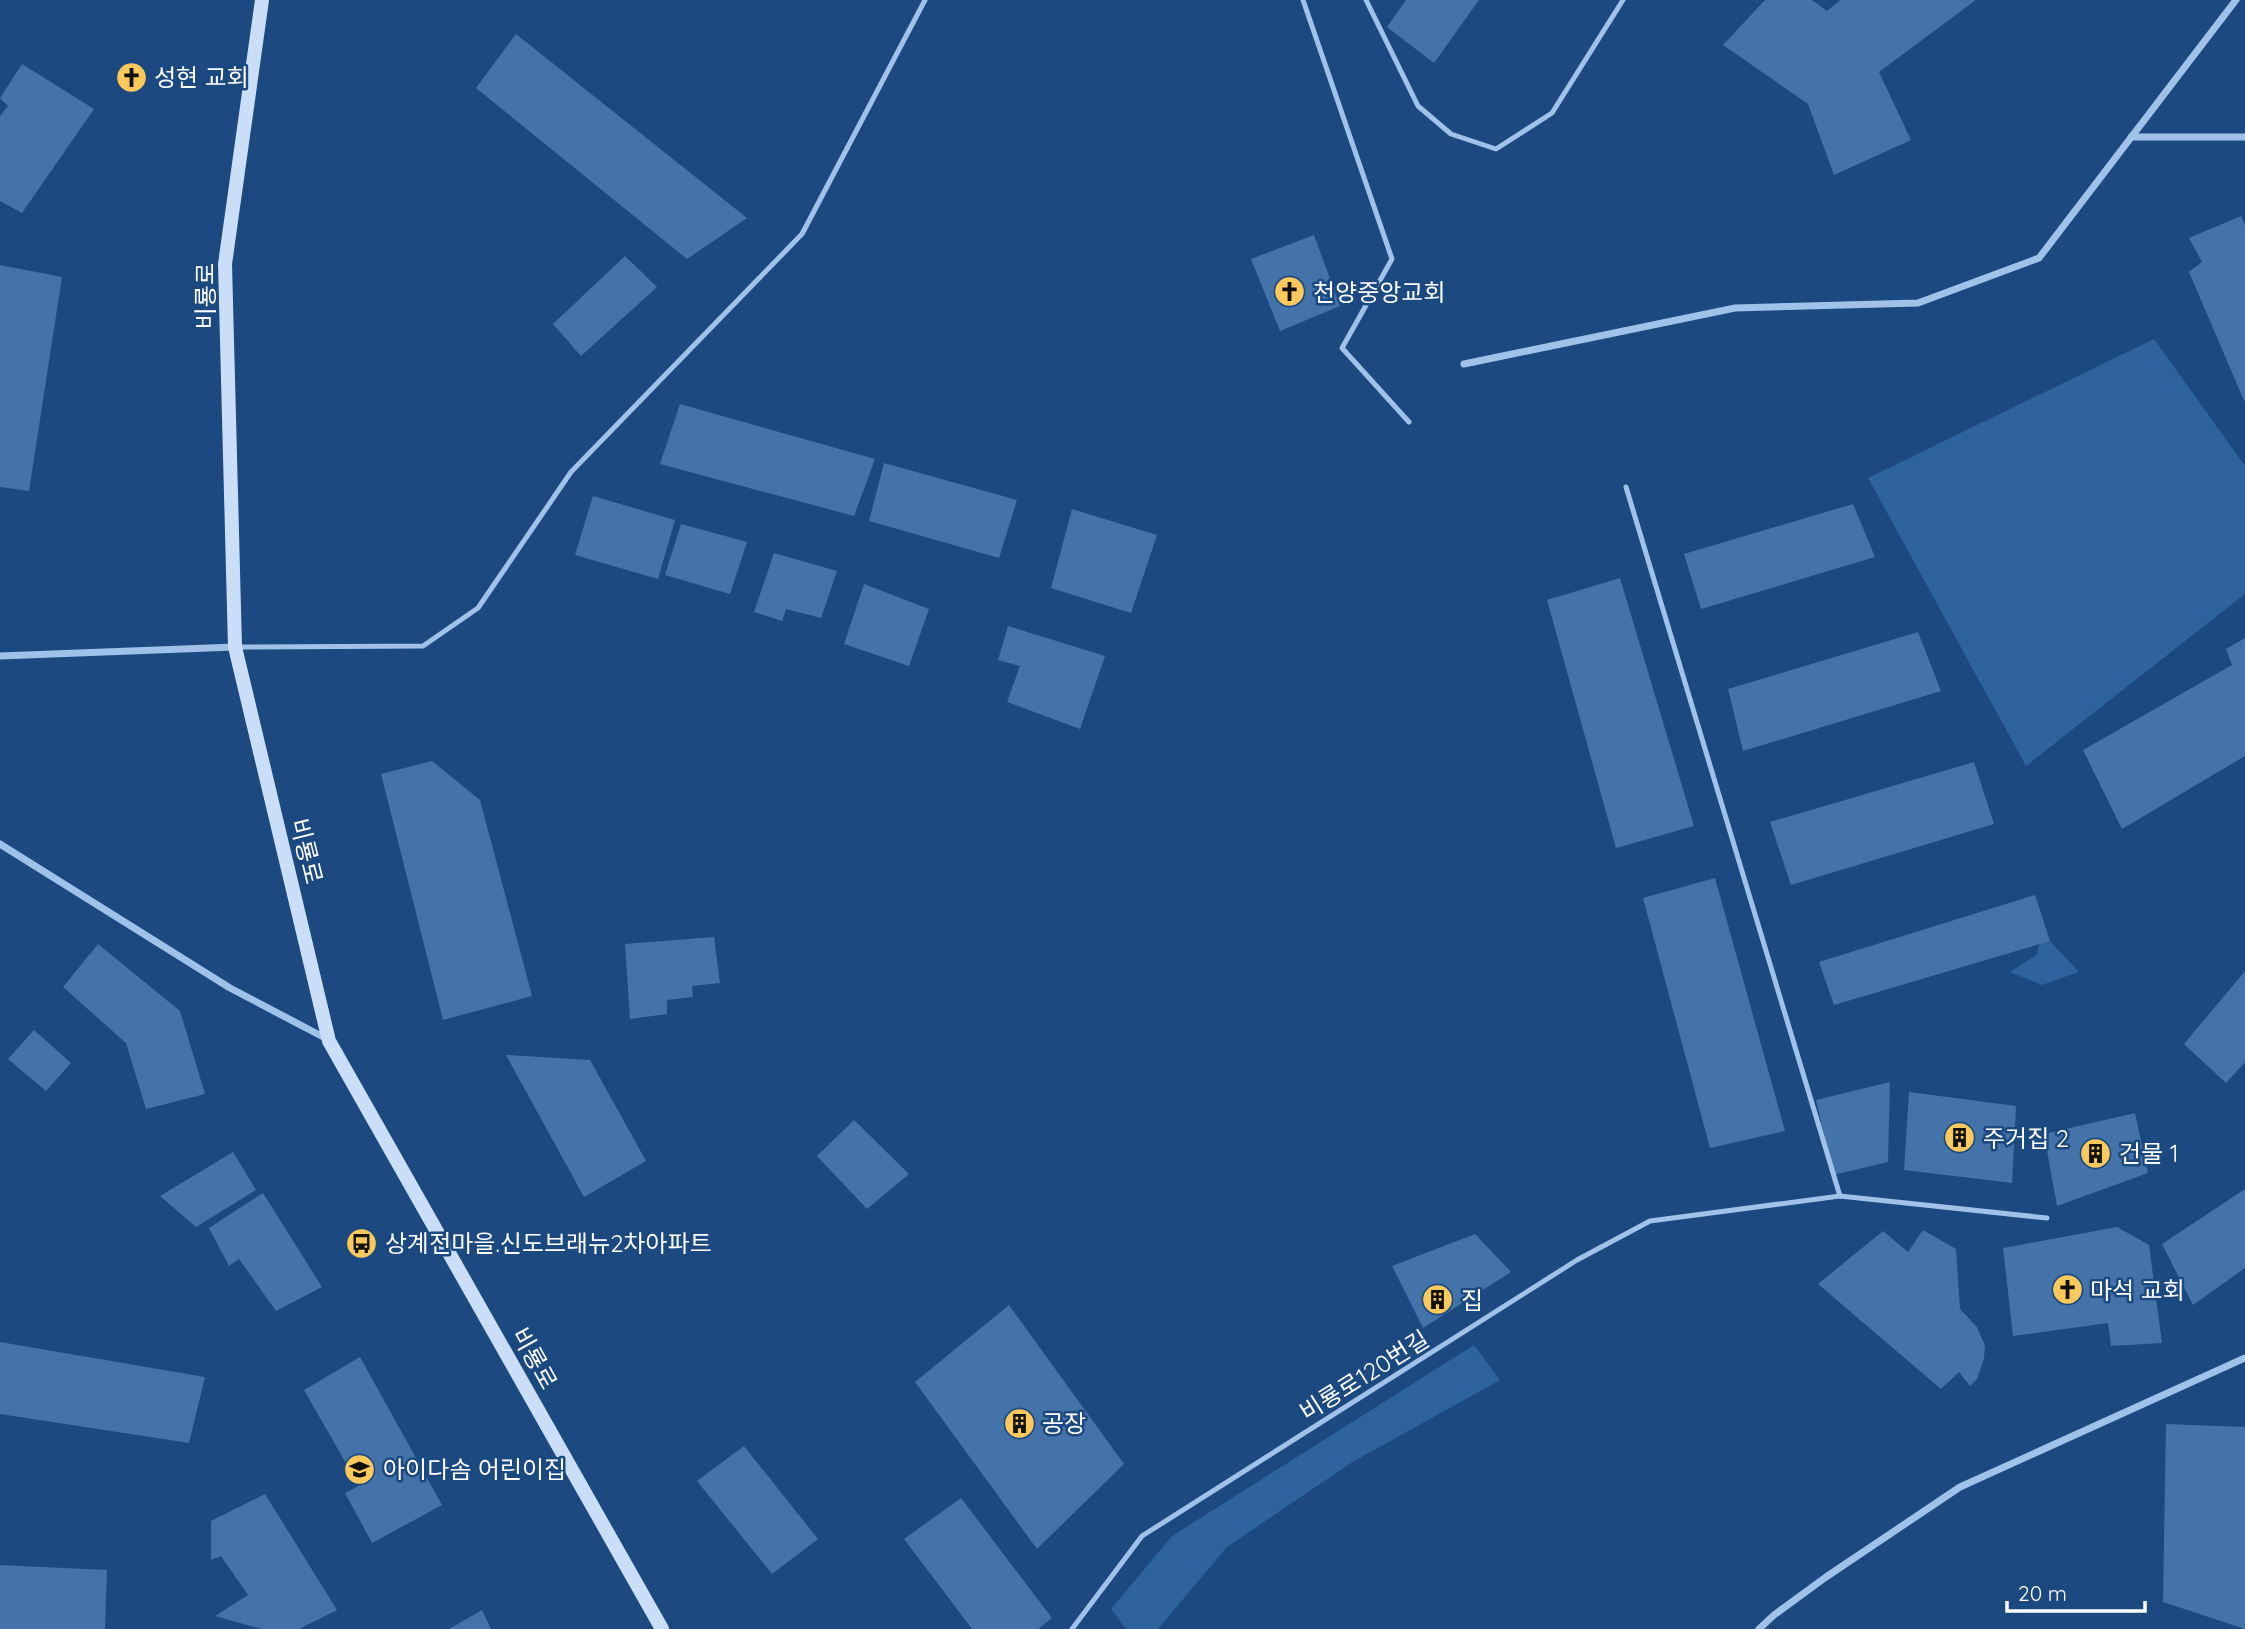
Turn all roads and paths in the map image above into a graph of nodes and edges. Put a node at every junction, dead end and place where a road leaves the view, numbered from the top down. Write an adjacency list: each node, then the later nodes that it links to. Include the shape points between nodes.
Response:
1 (262, 0): 12 (main road, 비룡로, via 225,264)
2 (925, 0): 12 (lane, via 802,234 571,472 478,608 422,646)
3 (1303, 0): 10 (lane, via 1392,259 1342,348)
4 (1366, 0): 5 (lane, via 1419,106 1451,134 1496,149 1552,113)
5 (1623, 0)
6 (2236, 0): 7 (street)
7 (2131, 137): 8 (street); 9 (street, via 2039,258 1918,303 1735,308)
8 (2245, 137)
9 (1464, 364)
10 (1409, 422)
11 (1626, 487): 16 (lane)
12 (235, 647): 13 (street); 15 (main road, 비룡로)
13 (0, 656)
14 (0, 844): 15 (street, via 230,988)
15 (329, 1041): 19 (main road, 비룡로)
16 (1840, 1196): 17 (lane, 비룡로120번길); 20 (lane, 비룡로120번길, via 1650,1221 1577,1260 1142,1535)
17 (2047, 1218)
18 (2245, 1358): 21 (street, via 1960,1487 1826,1577)
19 (662, 1629)
20 (1072, 1629)
21 (1759, 1629)

